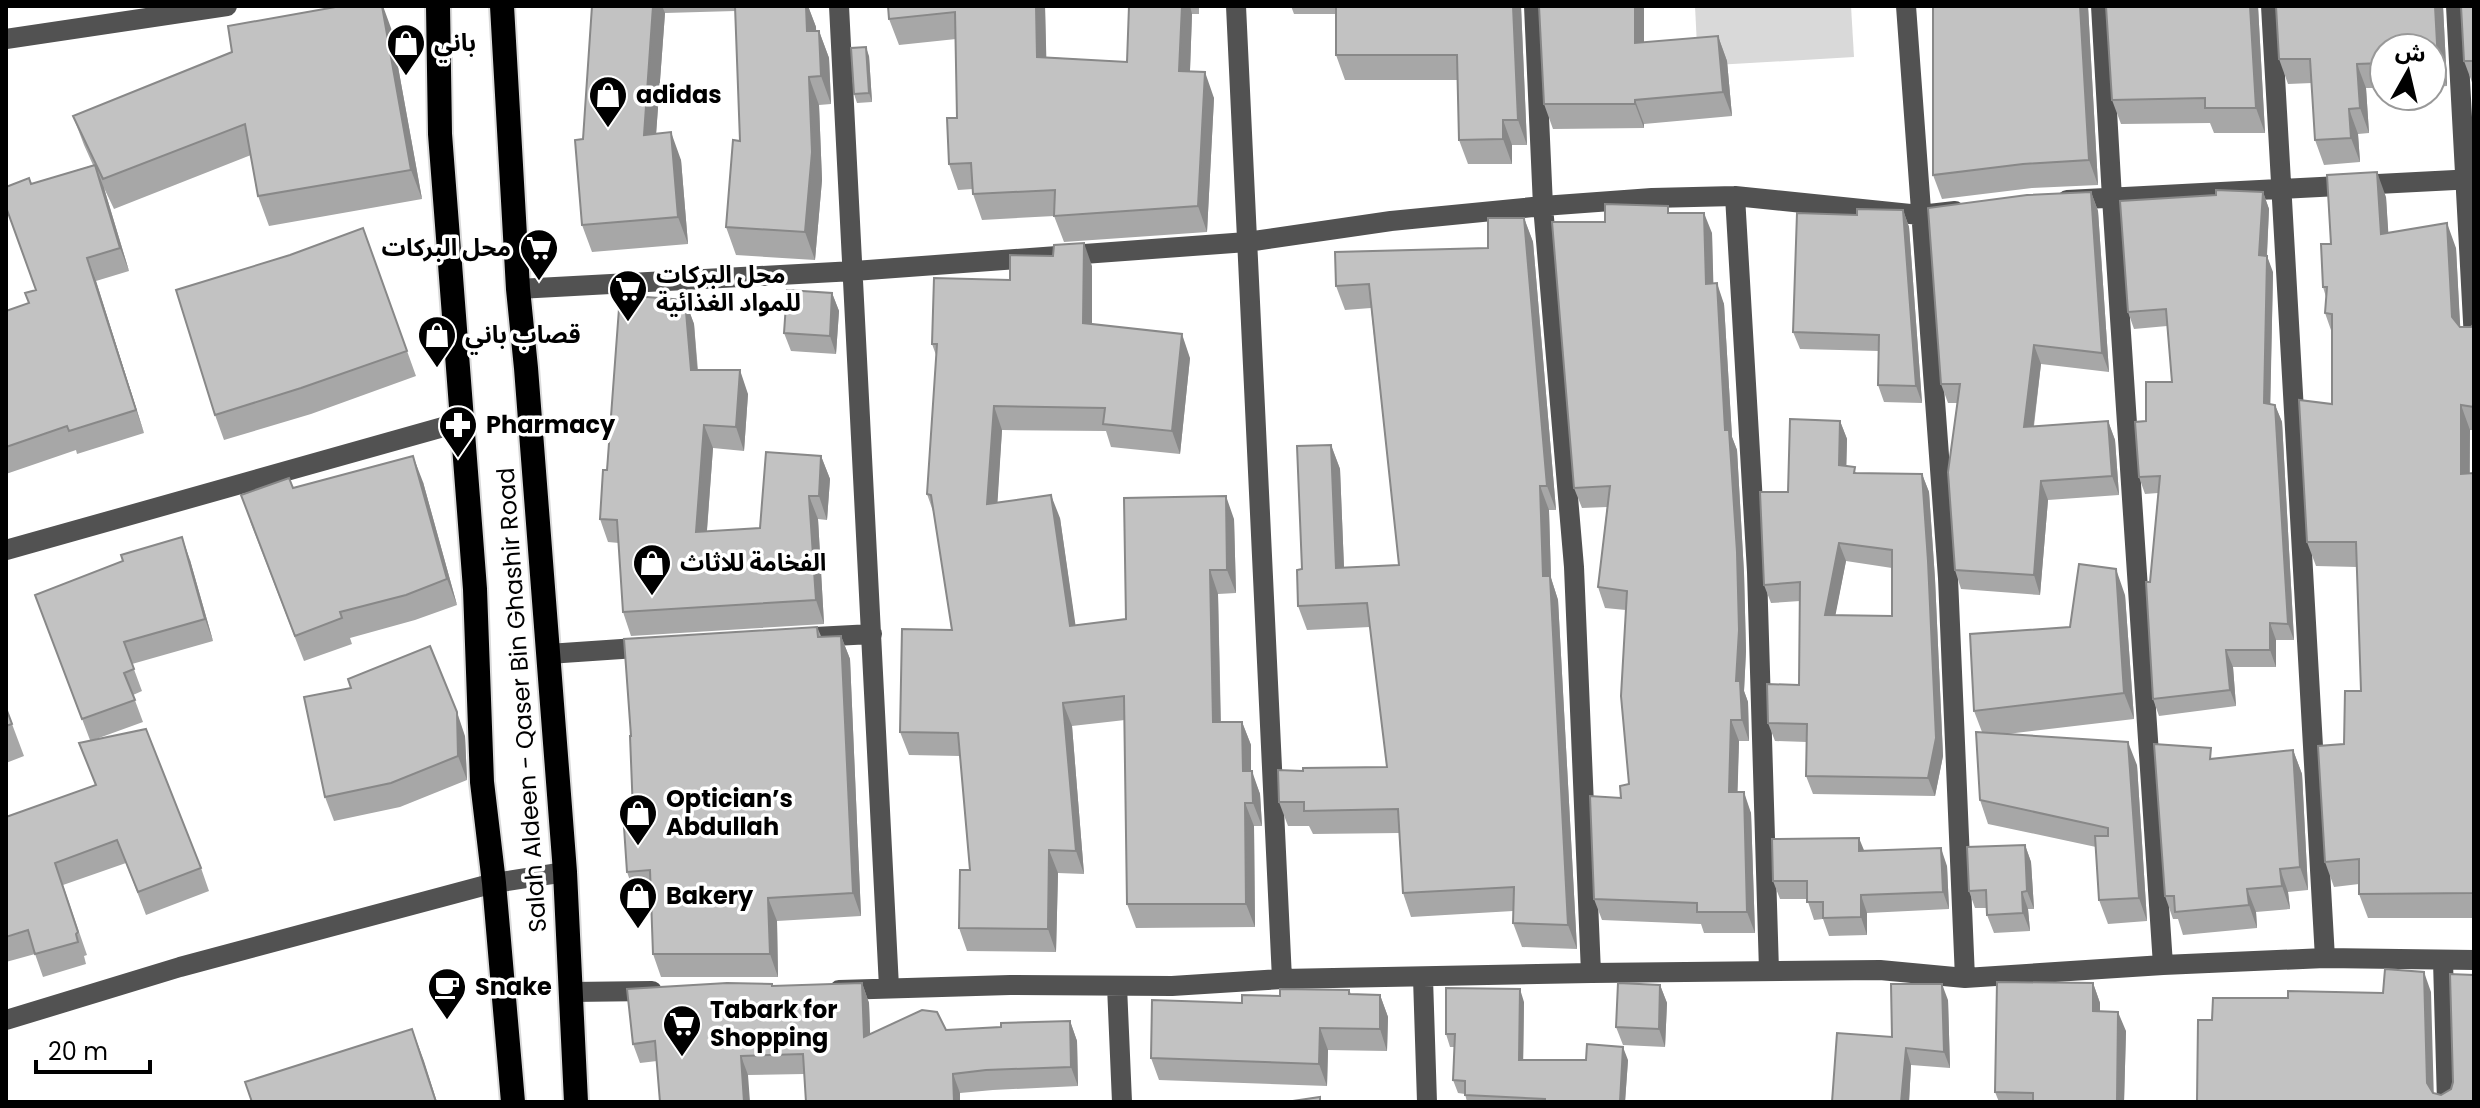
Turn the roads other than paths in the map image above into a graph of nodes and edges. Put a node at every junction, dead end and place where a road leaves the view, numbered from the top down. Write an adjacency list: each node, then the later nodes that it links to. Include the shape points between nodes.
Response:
1 (227, 6): 11 (street)
2 (438, 6): 24 (highway, Salah Aldeen - Qaser Bin Ghashir Road, via 440,134)
3 (502, 6): 22 (highway, Salah Aldeen - Qaser Bin Ghashir Road)
4 (839, 6): 21 (street)
5 (1236, 6): 20 (street)
6 (1534, 6): 17 (street)
7 (1906, 6): 19 (street)
8 (2101, 6): 15 (street)
9 (2271, 6): 13 (street)
10 (2456, 6): 12 (street)
11 (6, 37)
12 (2470, 179): 13 (street); 23 (street)
13 (2280, 189): 15 (street); 32 (street)
14 (1735, 196): 17 (street); 19 (street); 36 (street, via 1757,572)
15 (2112, 198): 16 (street); 35 (street)
16 (2048, 201)
17 (1543, 206): 20 (street); 37 (street, via 1574,567)
18 (1977, 208): 19 (street)
19 (1920, 215): 39 (street, via 1948,578)
20 (1247, 242): 21 (street); 40 (street)
21 (854, 271): 22 (street); 26 (street)
22 (518, 289): 29 (highway, Salah Aldeen - Qaser Bin Ghashir Road)
23 (2474, 340)
24 (461, 422): 25 (street); 31 (highway, Salah Aldeen - Qaser Bin Ghashir Road, via 475,589 482,782)
25 (6, 550)
26 (872, 634): 27 (street); 42 (street)
27 (795, 638)
28 (671, 646): 29 (street)
29 (548, 654): 30 (highway, Salah Aldeen - Qaser Bin Ghashir Road)
30 (565, 872): 31 (street); 45 (highway, Salah Aldeen - Qaser Bin Ghashir Road)
31 (494, 883): 46 (street); 47 (highway, Salah Aldeen - Qaser Bin Ghashir Road)
32 (2325, 958): 34 (street); 35 (street)
33 (2474, 960): 34 (street)
34 (2443, 961): 51 (street)
35 (2163, 965): 39 (street)
36 (1769, 971): 37 (street); 39 (street, via 1880,970)
37 (1591, 973): 38 (street)
38 (1423, 978): 40 (street); 50 (street)
39 (1965, 978)
40 (1282, 979): 41 (street)
41 (1117, 986): 42 (street); 49 (street)
42 (889, 987): 44 (street)
43 (675, 990): 45 (street)
44 (825, 991)
45 (571, 992): 48 (highway, Salah Aldeen - Qaser Bin Ghashir Road)
46 (6, 1020)
47 (513, 1102)
48 (576, 1102)
49 (1122, 1102)
50 (1427, 1102)
51 (2447, 1102)

